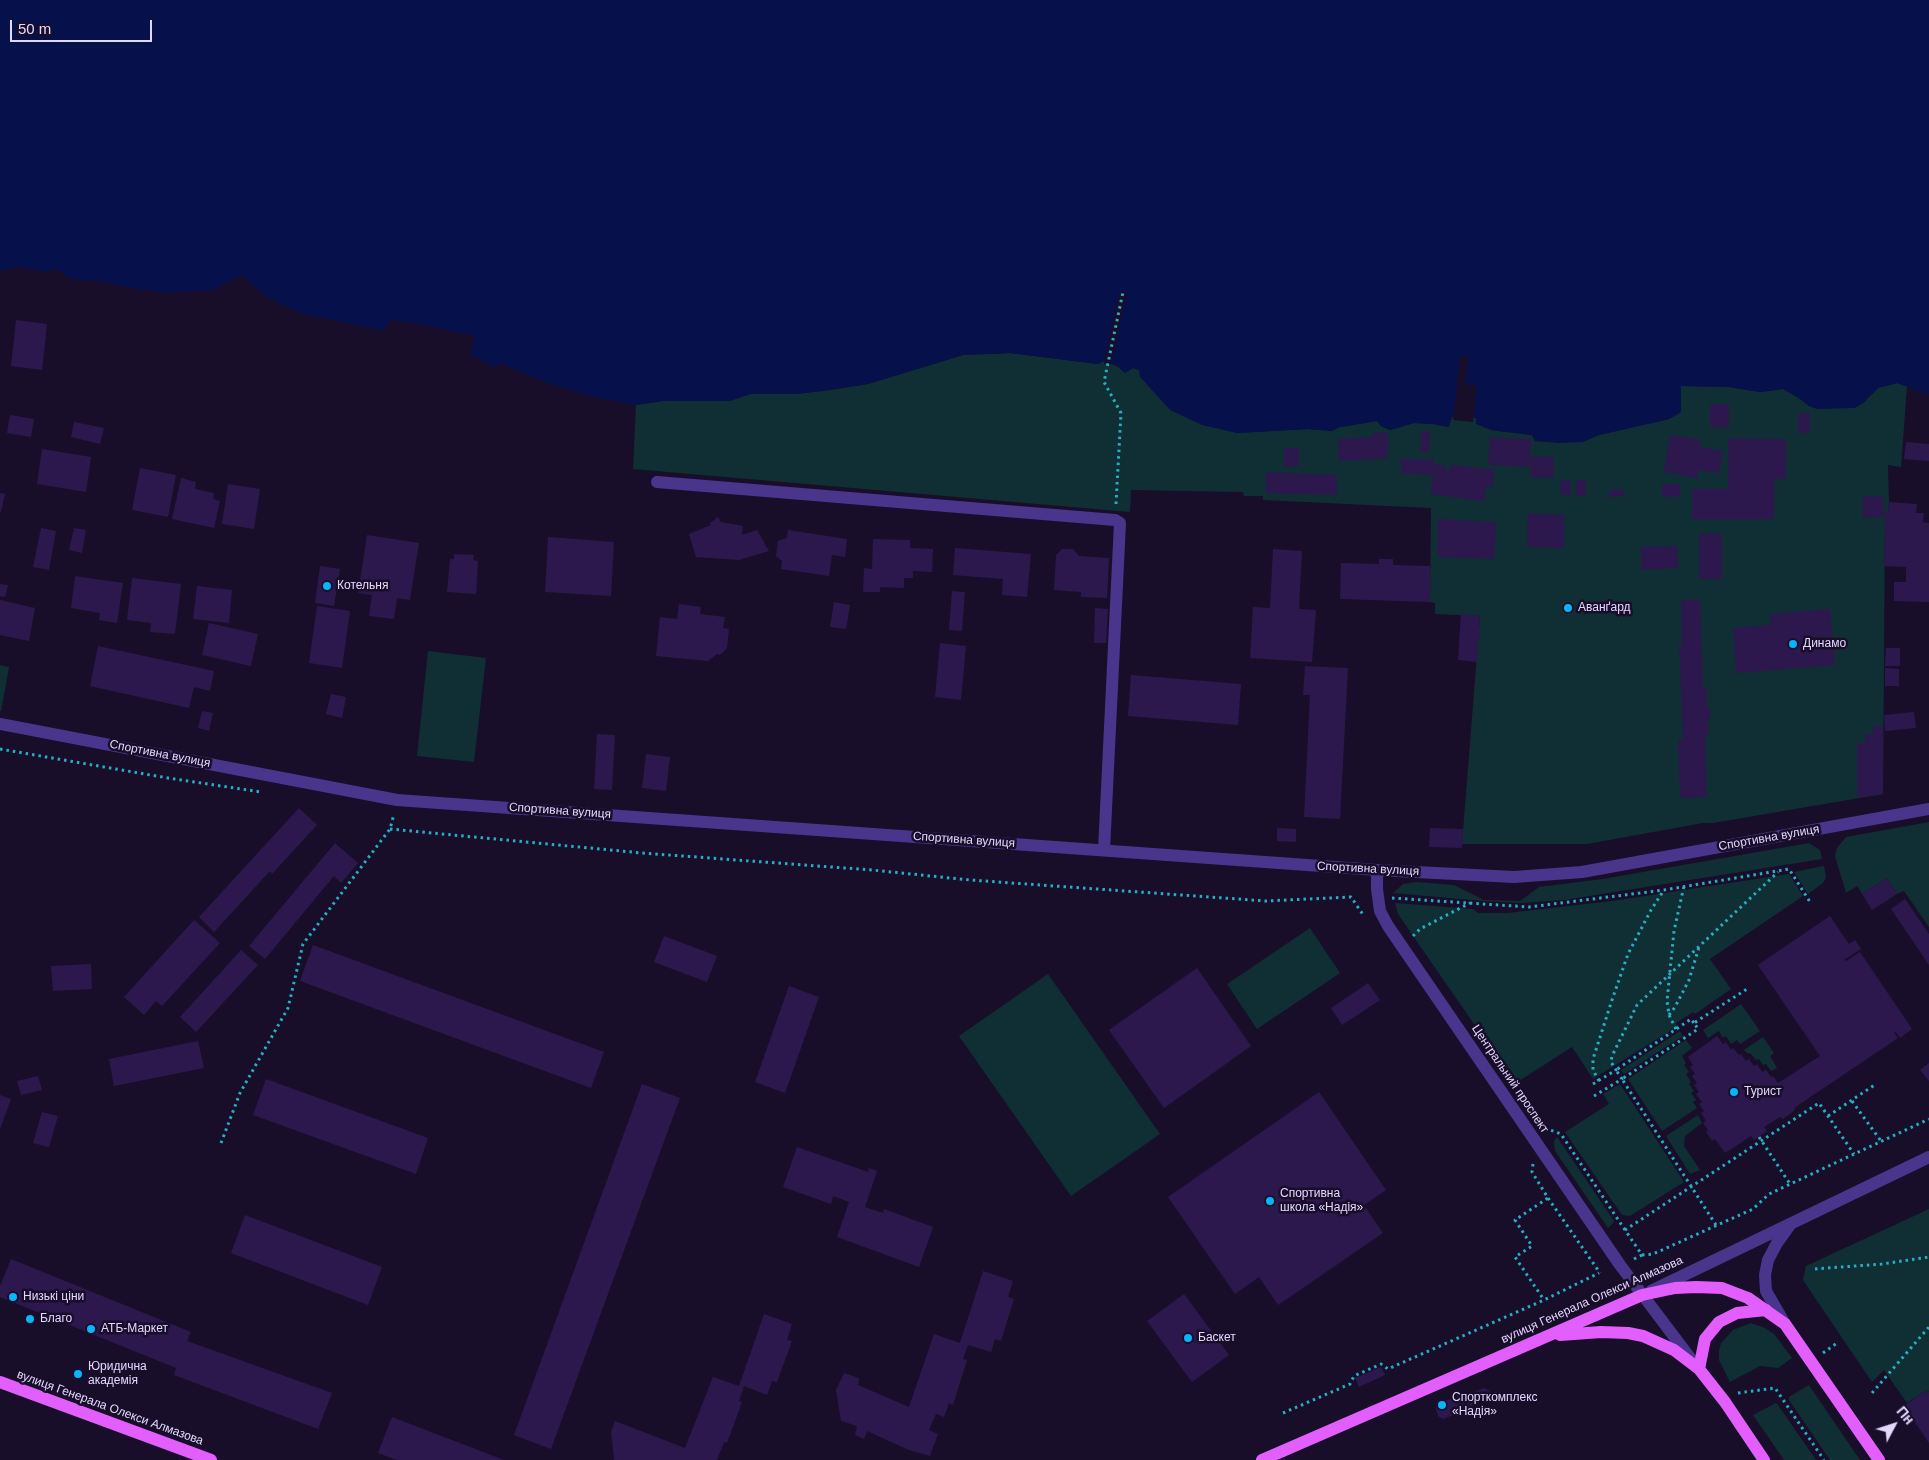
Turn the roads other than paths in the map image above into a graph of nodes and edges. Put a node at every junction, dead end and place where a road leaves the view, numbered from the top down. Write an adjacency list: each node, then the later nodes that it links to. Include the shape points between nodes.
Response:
1 (657, 482): 4 (street, via 1115,520 1120,523)
2 (0, 724): 4 (street, Спортивна вулиця, via 397,800)
3 (1929, 809): 5 (street, Спортивна вулиця, via 1582,872 1514,877)
4 (1104, 850): 5 (street, Спортивна вулиця)
5 (1377, 870): 8 (street, Центральний проспект, via 1380,911 1398,940)
6 (1929, 1157): 7 (street, вулиця Генерала Олекси Алмазова)
7 (1791, 1223): 8 (street, вулиця Генерала Олекси Алмазова); 10 (street, via 1776,1243 1765,1275 1766,1291)
8 (1642, 1295): 9 (main road, via 1696,1286 1722,1288 1748,1298); 11 (main road, вулиця Генерала Олекси Алмазова); 12 (street, Центральний проспект)
9 (1766, 1310): 10 (main road); 12 (main road, via 1737,1313 1719,1322 1705,1339)
10 (1785, 1324): 17 (main road)
11 (1540, 1338): 12 (main road, via 1601,1332 1644,1336 1674,1350); 15 (main road, вулиця Генерала Олекси Алмазова)
12 (1699, 1369): 16 (main road, Центральний проспект)
13 (0, 1382): 14 (main road, вулиця Генерала Олекси Алмазова)
14 (211, 1460)
15 (1262, 1460)
16 (1764, 1460)
17 (1878, 1460)

